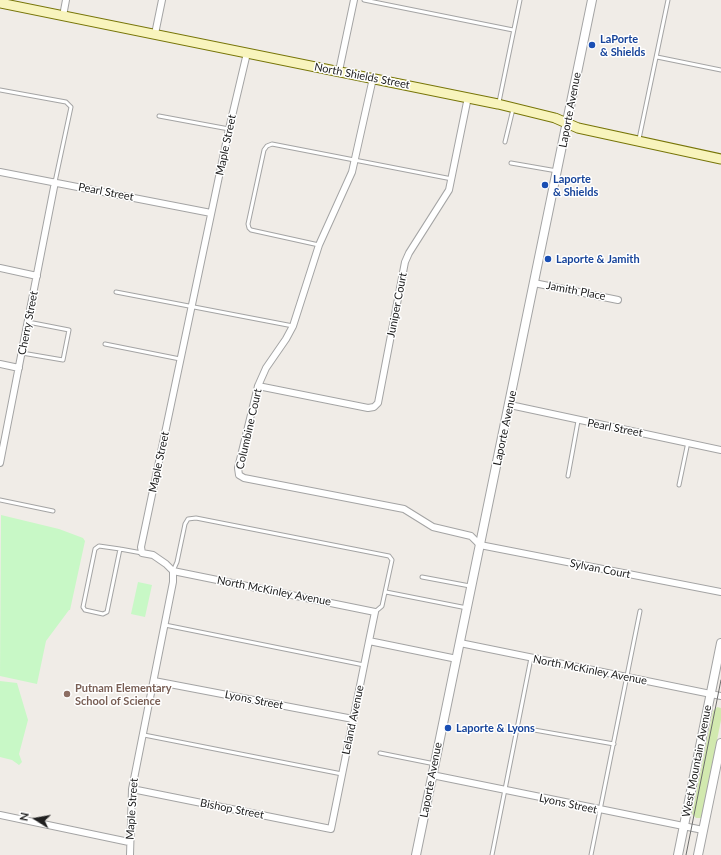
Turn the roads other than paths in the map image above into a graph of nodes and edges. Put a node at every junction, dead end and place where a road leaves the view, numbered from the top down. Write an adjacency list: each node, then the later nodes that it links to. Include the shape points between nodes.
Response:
1 (66, 0): 9 (street)
2 (162, 0): 11 (street)
3 (354, 0): 15 (street)
4 (364, 0): 10 (lane)
5 (520, 0): 10 (lane)
6 (592, 0): 22 (street, Laporte Avenue)
7 (668, 0): 13 (lane)
8 (0, 3): 9 (main road, North Shields Street)
9 (63, 16): 11 (main road, North Shields Street)
10 (513, 30): 19 (lane)
11 (155, 34): 12 (main road, North Shields Street)
12 (247, 53): 15 (main road, North Shields Street); 23 (street, Maple Street)
13 (657, 57): 14 (lane); 25 (lane)
14 (721, 70)
15 (339, 71): 16 (main road, North Shields Street)
16 (373, 78): 18 (main road, North Shields Street); 26 (street, Columbine Court)
17 (0, 90): 32 (lane, via 66,102 71,106)
18 (468, 97): 19 (main road, North Shields Street); 31 (street, Juniper Court)
19 (498, 104): 20 (main road, North Shields Street)
20 (513, 107): 22 (main road, North Shields Street); 24 (lane)
21 (159, 116): 23 (lane)
22 (567, 124): 25 (main road, North Shields Street); 30 (street, Laporte Avenue)
23 (229, 129): 33 (street, Maple Street)
24 (505, 142)
25 (639, 142): 27 (main road, North Shields Street)
26 (356, 159): 31 (lane); 34 (street, Columbine Court, via 347,186); 34 (lane, via 272,144 264,150 249,228)
27 (721, 159)
28 (512, 163): 30 (lane)
29 (0, 172): 32 (street, Pearl Street)
30 (557, 172): 37 (street, Laporte Avenue)
31 (452, 179): 48 (street, Juniper Court, via 449,190 405,262 378,403 368,408)
32 (55, 182): 33 (street, Pearl Street); 36 (street, Cherry Street)
33 (211, 213): 40 (street, Maple Street)
34 (319, 245): 42 (street, Columbine Court)
35 (0, 268): 36 (street)
36 (37, 276): 41 (street, Cherry Street)
37 (534, 283): 39 (street, Jamith Place); 49 (street, Laporte Avenue)
38 (116, 292): 40 (lane)
39 (618, 300)
40 (191, 307): 42 (lane); 45 (street, Maple Street)
41 (28, 322): 44 (street, Cherry Street); 44 (lane, via 69,330 64,360)
42 (293, 326): 48 (street, Columbine Court, via 266,368)
43 (105, 344): 45 (lane)
44 (22, 353): 47 (street, Cherry Street)
45 (180, 359): 60 (street, Maple Street, via 141,547)
46 (0, 364): 47 (street)
47 (19, 368): 53 (street, Cherry Street)
48 (258, 386): 58 (street, Columbine Court, via 238,468 239,475 404,508 432,527 471,536)
49 (510, 405): 50 (street, Pearl Street); 58 (street, Laporte Avenue)
50 (578, 421): 51 (street, Pearl Street); 54 (lane)
51 (688, 442): 52 (street, Pearl Street); 55 (lane)
52 (721, 450)
53 (0, 462)
54 (568, 476)
55 (679, 485)
56 (0, 500): 57 (lane)
57 (53, 511)
58 (480, 545): 63 (street, Laporte Avenue); 65 (street, Sylvan Court)
59 (120, 549): 59 (lane, via 99,546 95,548 83,607 85,610 103,614 107,612); 60 (lane)
60 (142, 553): 61 (street, via 153,556)
61 (173, 571): 64 (lane, via 184,524 188,518 196,518 389,556 392,560); 68 (street, North McKinley Avenue); 69 (street, Maple Street, via 174,582)
62 (422, 577): 63 (lane)
63 (472, 587): 66 (street, Laporte Avenue)
64 (386, 592): 66 (lane); 68 (lane, via 382,606)
65 (721, 592)
66 (467, 608): 71 (street, Laporte Avenue)
67 (640, 611): 76 (lane)
68 (375, 612): 70 (street, Leland Avenue)
69 (165, 625): 75 (lane); 77 (street, Maple Street)
70 (370, 641): 74 (street); 75 (street, Leland Avenue)
71 (460, 643): 73 (street, North McKinley Avenue); 74 (street, Laporte Avenue)
72 (721, 643): 78 (street, West Mountain Avenue)
73 (531, 658): 76 (street, North McKinley Avenue); 81 (lane)
74 (457, 659): 87 (street, Laporte Avenue)
75 (364, 665): 80 (street, Leland Avenue)
76 (627, 677): 78 (street, North McKinley Avenue); 84 (lane)
77 (154, 681): 80 (street, Lyons Street); 82 (street, Maple Street)
78 (711, 694): 79 (street, North McKinley Avenue); 94 (street, West Mountain Avenue)
79 (721, 696)
80 (354, 720): 88 (street, Leland Avenue)
81 (517, 727): 84 (lane); 91 (lane)
82 (143, 734): 88 (lane); 90 (street, Maple Street)
83 (721, 743): 85 (street, West Mountain Avenue)
84 (614, 744): 92 (lane)
85 (720, 752): 96 (street, West Mountain Avenue)
86 (380, 753): 87 (lane)
87 (435, 764): 89 (street, Laporte Avenue)
88 (342, 774): 95 (street, Leland Avenue)
89 (432, 775): 91 (street, Lyons Street); 99 (street, Laporte Avenue)
90 (132, 789): 95 (street, Bishop Street); 97 (street, Maple Street)
91 (504, 790): 92 (street, Lyons Street); 100 (lane)
92 (600, 810): 94 (street, Lyons Street); 101 (lane)
93 (0, 815): 97 (street)
94 (684, 827): 96 (street, Lyons Street); 102 (street, West Mountain Avenue)
95 (331, 829)
96 (703, 830): 103 (street, West Mountain Avenue)
97 (129, 842): 98 (street, Maple Street)
98 (130, 855)
99 (416, 855)
100 (492, 855)
101 (591, 855)
102 (678, 855)
103 (698, 855)

